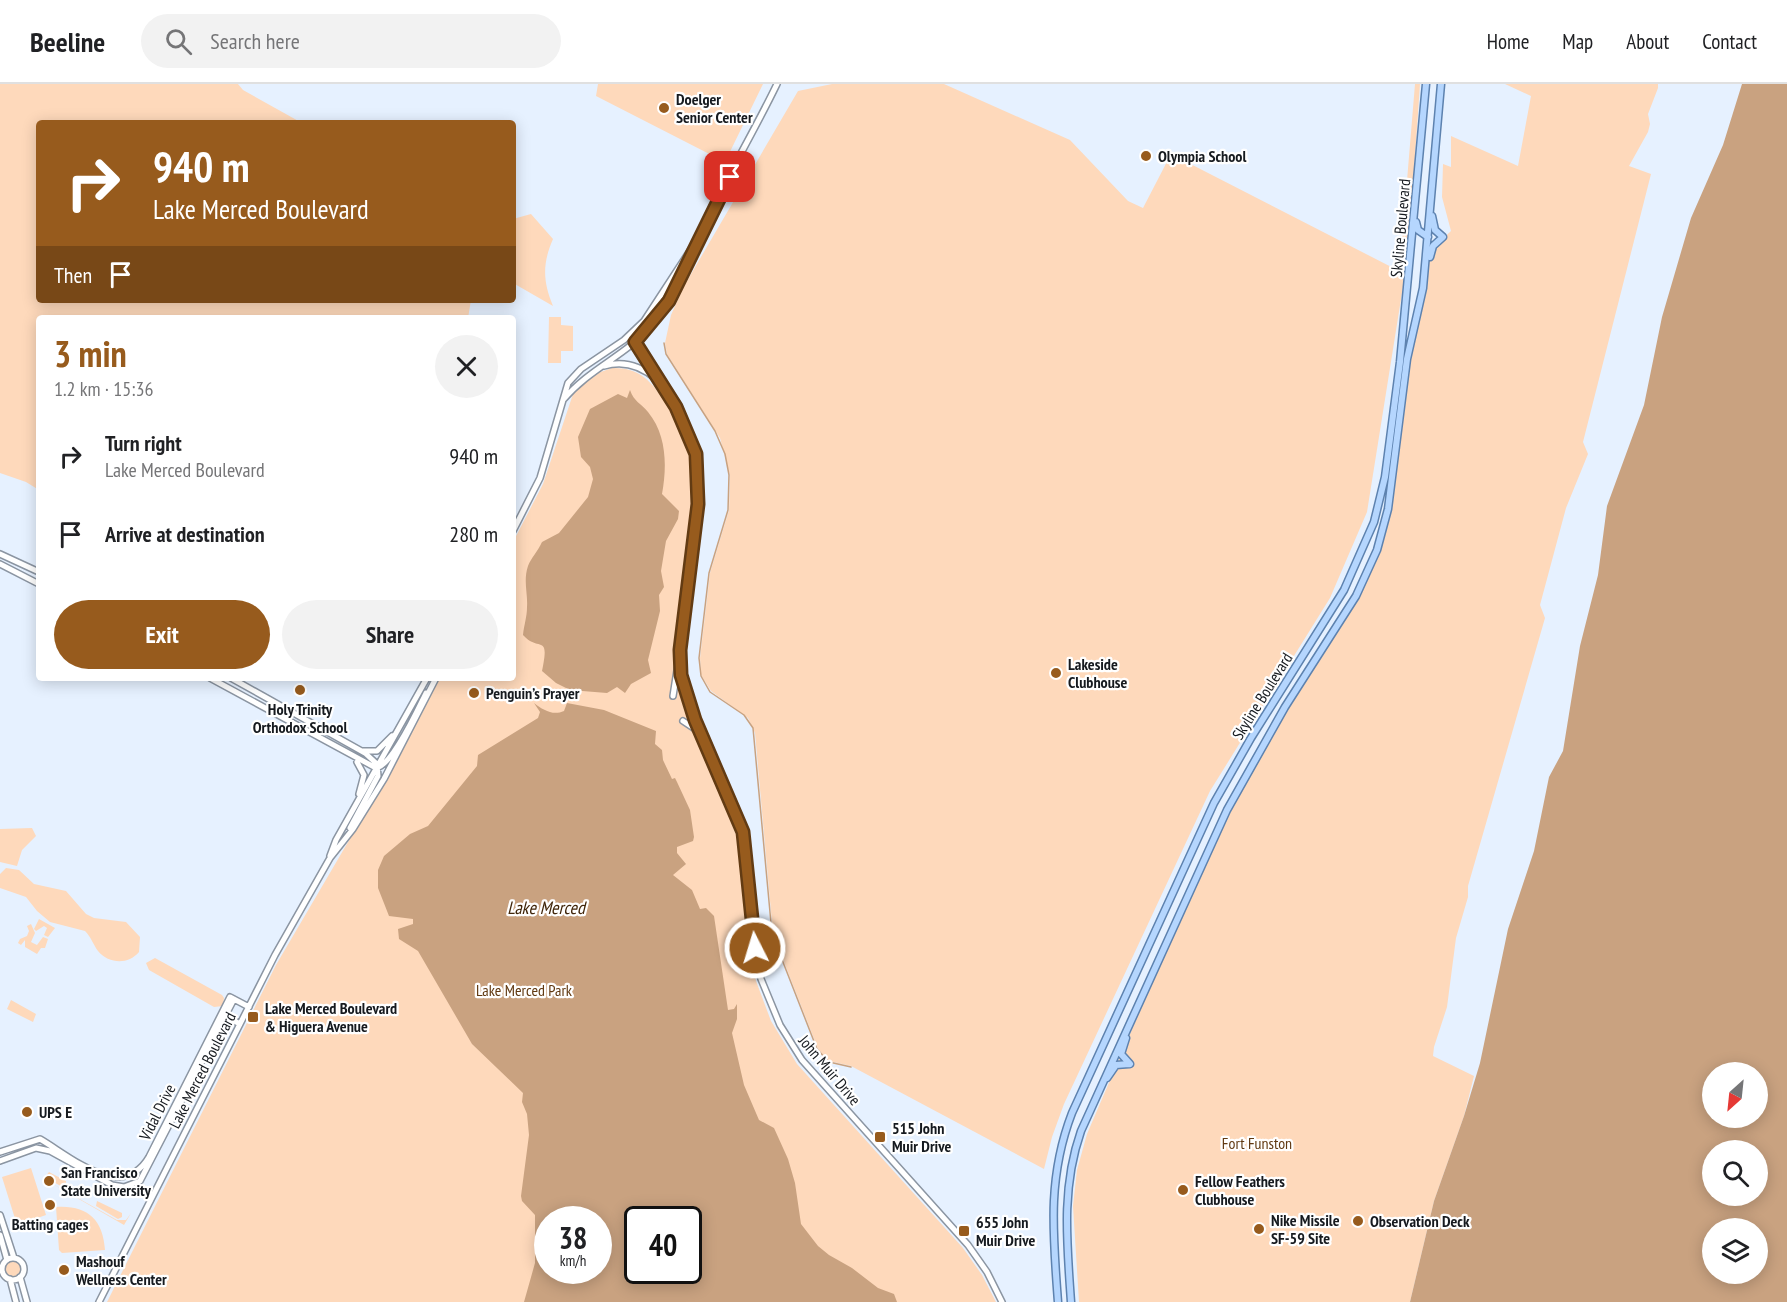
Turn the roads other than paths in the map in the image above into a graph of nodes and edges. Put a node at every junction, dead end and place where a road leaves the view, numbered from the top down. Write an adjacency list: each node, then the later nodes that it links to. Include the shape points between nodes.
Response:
1 (777, 84): 7 (main road)
2 (1426, 84): 4 (main road, Skyline Boulevard)
3 (1441, 84): 5 (main road, Skyline Boulevard)
4 (1417, 192): 6 (main road, via 1417,227); 9 (main road, Skyline Boulevard)
5 (1431, 206): 6 (main road, Skyline Boulevard); 8 (main road, via 1435,230 1443,237 1432,249)
6 (1428, 237): 8 (main road, Skyline Boulevard); 9 (main road, via 1416,245)
7 (698, 239): 10 (main road, via 656,305); 11 (main road, via 669,301)
8 (1425, 275): 37 (main road, Skyline Boulevard, via 1405,370 1388,508 1377,550 1356,596 1285,707 1227,810)
9 (1410, 277): 54 (main road, Skyline Boulevard, via 1385,477 1364,550 1344,590 1214,803 1064,1136 1052,1205)
10 (630, 335): 11 (main road, John Muir Drive); 14 (main road, via 577,372 566,387)
11 (635, 342): 12 (main road); 13 (main road, John Muir Drive)
12 (597, 369): 13 (main road, via 617,363 632,365); 14 (main road, via 579,381)
13 (664, 388): 20 (main road, John Muir Drive, via 688,432 698,470 697,512)
14 (563, 400): 15 (main road, via 540,478)
15 (516, 525)
16 (0, 554): 18 (main road)
17 (0, 564): 19 (main road)
18 (36, 571)
19 (36, 582)
20 (680, 657): 26 (main road); 29 (main road, John Muir Drive, via 684,688)
21 (215, 681): 31 (main road)
22 (236, 681): 30 (main road)
23 (425, 681): 28 (main road, Lake Merced Boulevard)
24 (433, 681): 32 (main road, via 393,753)
25 (434, 681): 34 (main road, Lake Merced Boulevard, via 399,751)
26 (673, 696)
27 (683, 722): 29 (main road)
28 (399, 728): 30 (main road, via 376,751 366,752); 32 (main road, Lake Merced Boulevard)
29 (701, 734): 53 (main road, John Muir Drive, via 743,832 756,956 780,1025 797,1054 830,1094 973,1250)
30 (353, 746): 32 (main road)
31 (348, 755): 32 (main road); 33 (main road, via 362,767 364,778)
32 (378, 767): 33 (main road, Lake Merced Boulevard); 34 (main road, via 378,776)
33 (349, 817): 35 (main road, Lake Merced Boulevard)
34 (347, 836): 35 (main road, Lake Merced Boulevard)
35 (330, 858): 36 (main road, Lake Merced Boulevard)
36 (249, 1007): 38 (main road, Vidal Drive, via 232,998); 39 (main road, Lake Merced Boulevard)
37 (1134, 1011): 40 (main road, Skyline Boulevard); 40 (main road, via 1121,1054 1130,1064 1116,1065)
38 (224, 1015): 39 (main road); 43 (main road, Vidal Drive, via 141,1174)
39 (240, 1024): 50 (main road, Lake Merced Boulevard)
40 (1101, 1086): 55 (main road, Skyline Boulevard, via 1077,1141 1068,1177 1065,1215)
41 (0, 1152): 43 (main road, via 39,1139)
42 (0, 1161): 43 (main road, via 33,1149 50,1151)
43 (107, 1180)
44 (0, 1215): 46 (main road)
45 (0, 1235): 47 (main road)
46 (14, 1258): 47 (main road); 48 (main road, via 23,1267)
47 (7, 1260): 49 (main road, via 2,1271)
48 (20, 1277): 49 (main road); 52 (main road)
49 (10, 1279): 51 (main road)
50 (101, 1300)
51 (16, 1302)
52 (27, 1302)
53 (1002, 1302)
54 (1058, 1302)
55 (1071, 1302)

